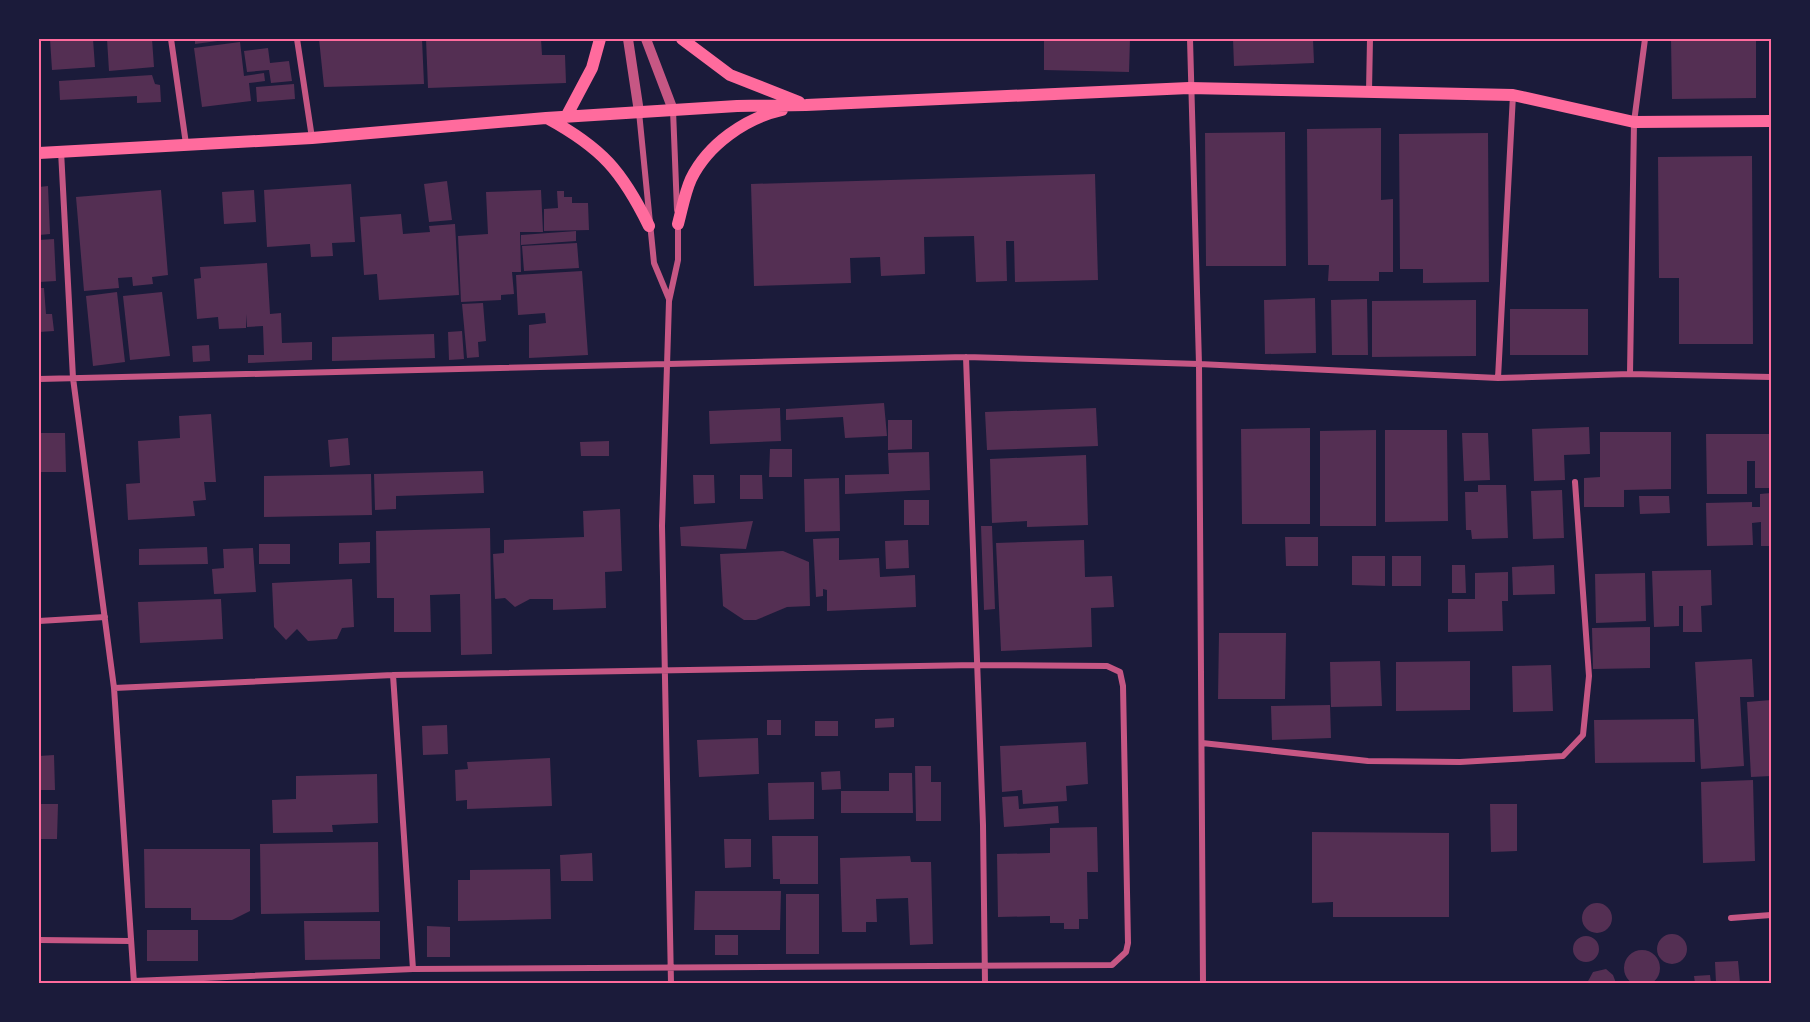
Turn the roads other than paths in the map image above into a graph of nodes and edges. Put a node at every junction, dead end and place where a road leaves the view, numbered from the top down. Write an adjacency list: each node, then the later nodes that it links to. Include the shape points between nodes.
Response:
1 (171, 39): 21 (street)
2 (297, 39): 20 (street)
3 (600, 39): 16 (main road, via 592,68)
4 (628, 39): 15 (street)
5 (646, 39): 14 (street)
6 (682, 39): 13 (main road, via 730,75)
7 (1190, 39): 10 (street)
8 (1370, 39): 11 (street)
9 (1645, 39): 19 (street)
10 (1189, 88): 11 (main road); 13 (main road); 29 (street)
11 (1369, 91): 12 (main road)
12 (1513, 95): 19 (main road); 33 (street)
13 (806, 105): 14 (main road); 24 (main road, via 760,115 720,141 692,178)
14 (673, 110): 15 (main road); 24 (street)
15 (639, 112): 16 (main road); 25 (street)
16 (566, 117): 17 (main road)
17 (546, 118): 20 (main road); 25 (main road, via 580,136 610,161 633,192)
18 (1771, 121): 19 (main road)
19 (1634, 122): 30 (street)
20 (312, 138): 21 (main road)
21 (186, 144): 22 (main road)
22 (61, 150): 23 (main road); 32 (street)
23 (39, 153)
24 (678, 224): 26 (street, via 678,261)
25 (649, 226): 26 (street, via 654,263)
26 (669, 301): 28 (street)
27 (966, 357): 28 (street); 29 (street); 38 (street)
28 (666, 363): 32 (street); 39 (street)
29 (1199, 364): 33 (street); 42 (street)
30 (1630, 374): 31 (street); 33 (street)
31 (1771, 377)
32 (73, 378): 34 (street); 36 (street)
33 (1498, 378)
34 (39, 379)
35 (1575, 482): 42 (street, via 1589,676 1583,735 1563,756 1460,762 1368,761)
36 (105, 617): 37 (street); 41 (street)
37 (39, 621)
38 (976, 665): 39 (street); 47 (street); 47 (street, via 1107,666 1120,672 1123,686 1126,952 1113,965)
39 (663, 670): 40 (street); 49 (street)
40 (393, 675): 41 (street); 48 (street)
41 (114, 688): 46 (street)
42 (1202, 743): 53 (street)
43 (1771, 915): 44 (street)
44 (1731, 918)
45 (39, 940): 46 (street)
46 (130, 941): 50 (street)
47 (985, 965): 49 (street); 52 (street)
48 (413, 969): 49 (street); 50 (street)
49 (671, 969): 51 (street)
50 (134, 982)
51 (671, 983)
52 (985, 983)
53 (1203, 983)

